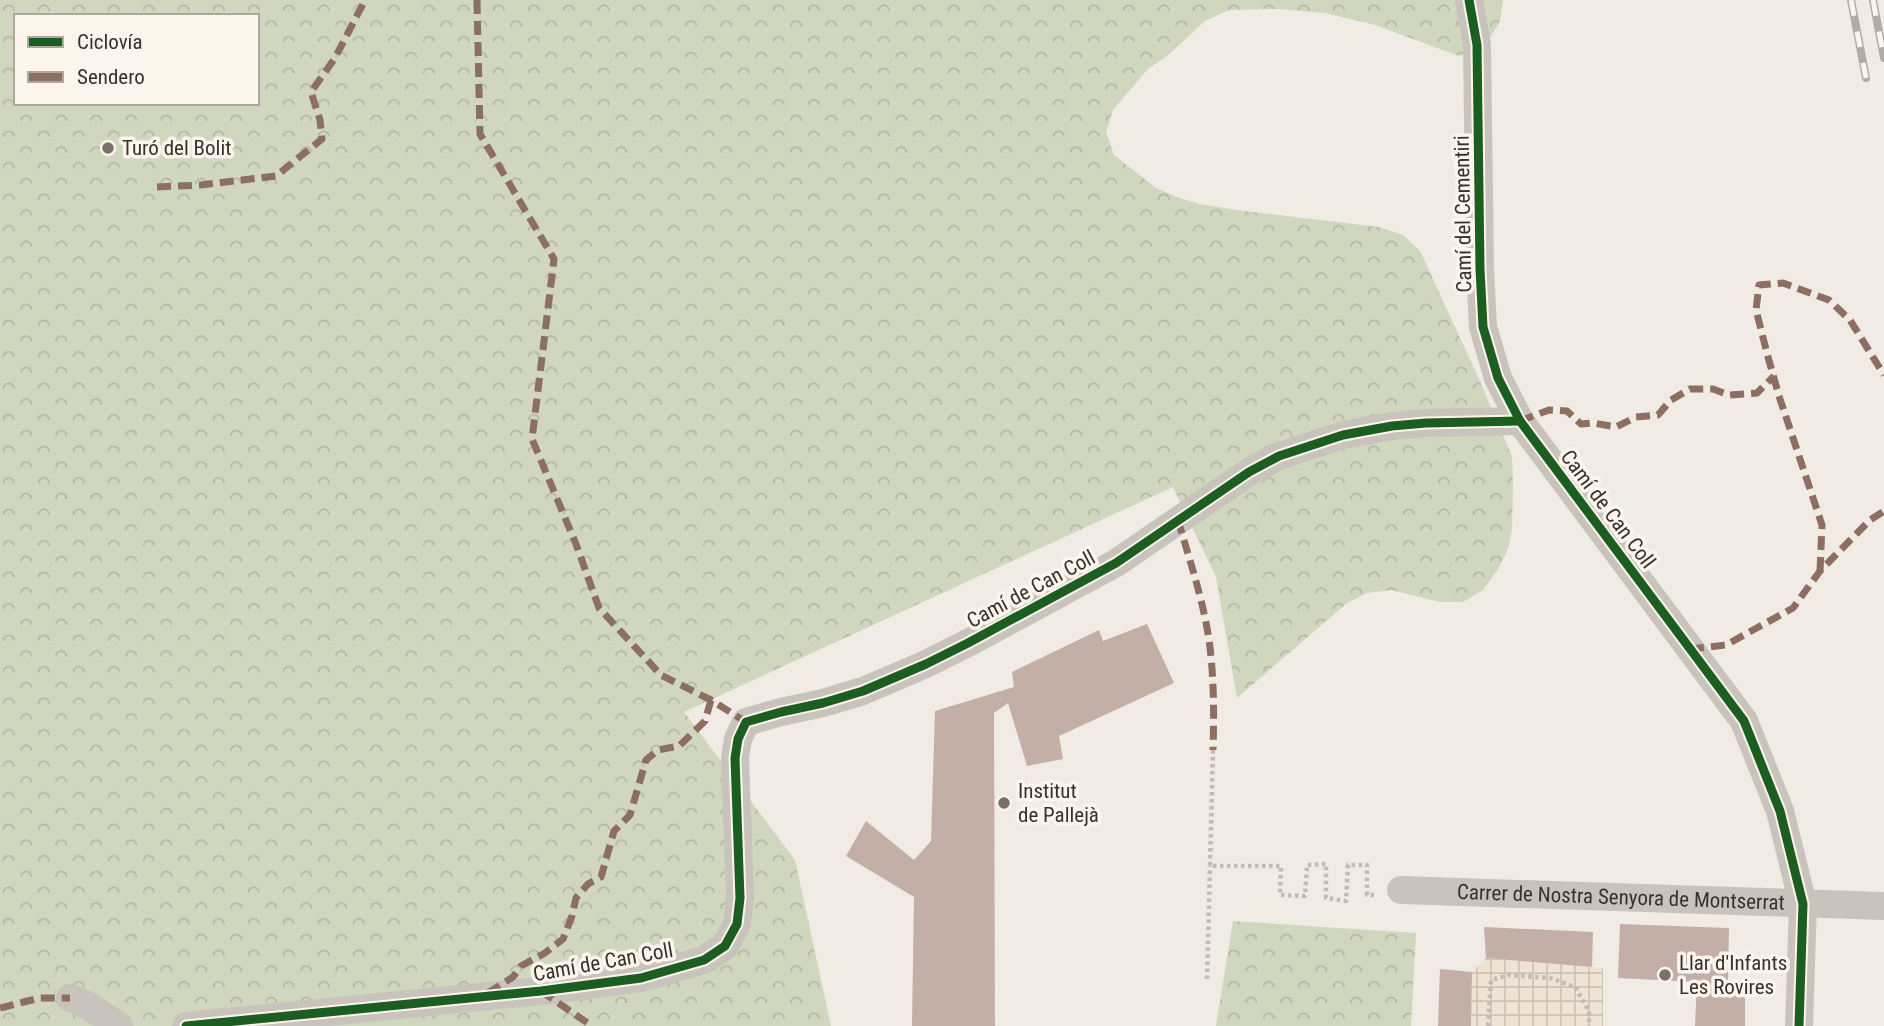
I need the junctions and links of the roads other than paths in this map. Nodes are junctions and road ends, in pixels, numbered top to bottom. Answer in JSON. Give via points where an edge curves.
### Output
{"nodes":[{"id":1,"x":1469,"y":0,"type":"edge"},
{"id":2,"x":1520,"y":421,"type":"junction"},
{"id":3,"x":1401,"y":890,"type":"road end"},
{"id":4,"x":1803,"y":904,"type":"junction"},
{"id":5,"x":1884,"y":906,"type":"edge"},
{"id":6,"x":70,"y":998,"type":"dead end"},
{"id":7,"x":119,"y":1026,"type":"edge"},
{"id":8,"x":186,"y":1026,"type":"edge"},
{"id":9,"x":1799,"y":1026,"type":"edge"}],
"edges":[{"from":1,"to":2,"type":"street","name":"Camí del Cementiri","via":[[1477,45],[1483,327],[1498,378]]},
{"from":2,"to":4,"type":"street","name":"Camí de Can Coll","via":[[1744,721],[1780,811]]},
{"from":2,"to":8,"type":"street","name":"Camí de Can Coll","via":[[1392,426],[1343,435],[1279,456],[1116,563],[926,664],[823,704],[746,722],[735,758],[737,924],[725,946],[704,960],[641,978],[541,991]]},
{"from":3,"to":4,"type":"street","name":"Carrer de Nostra Senyora de Montserrat"},
{"from":4,"to":5,"type":"street","name":"Carrer de Nostra Senyora de Montserrat"},
{"from":4,"to":9,"type":"street","name":"Camí de Can Coll"},
{"from":6,"to":7,"type":"street"}]}
